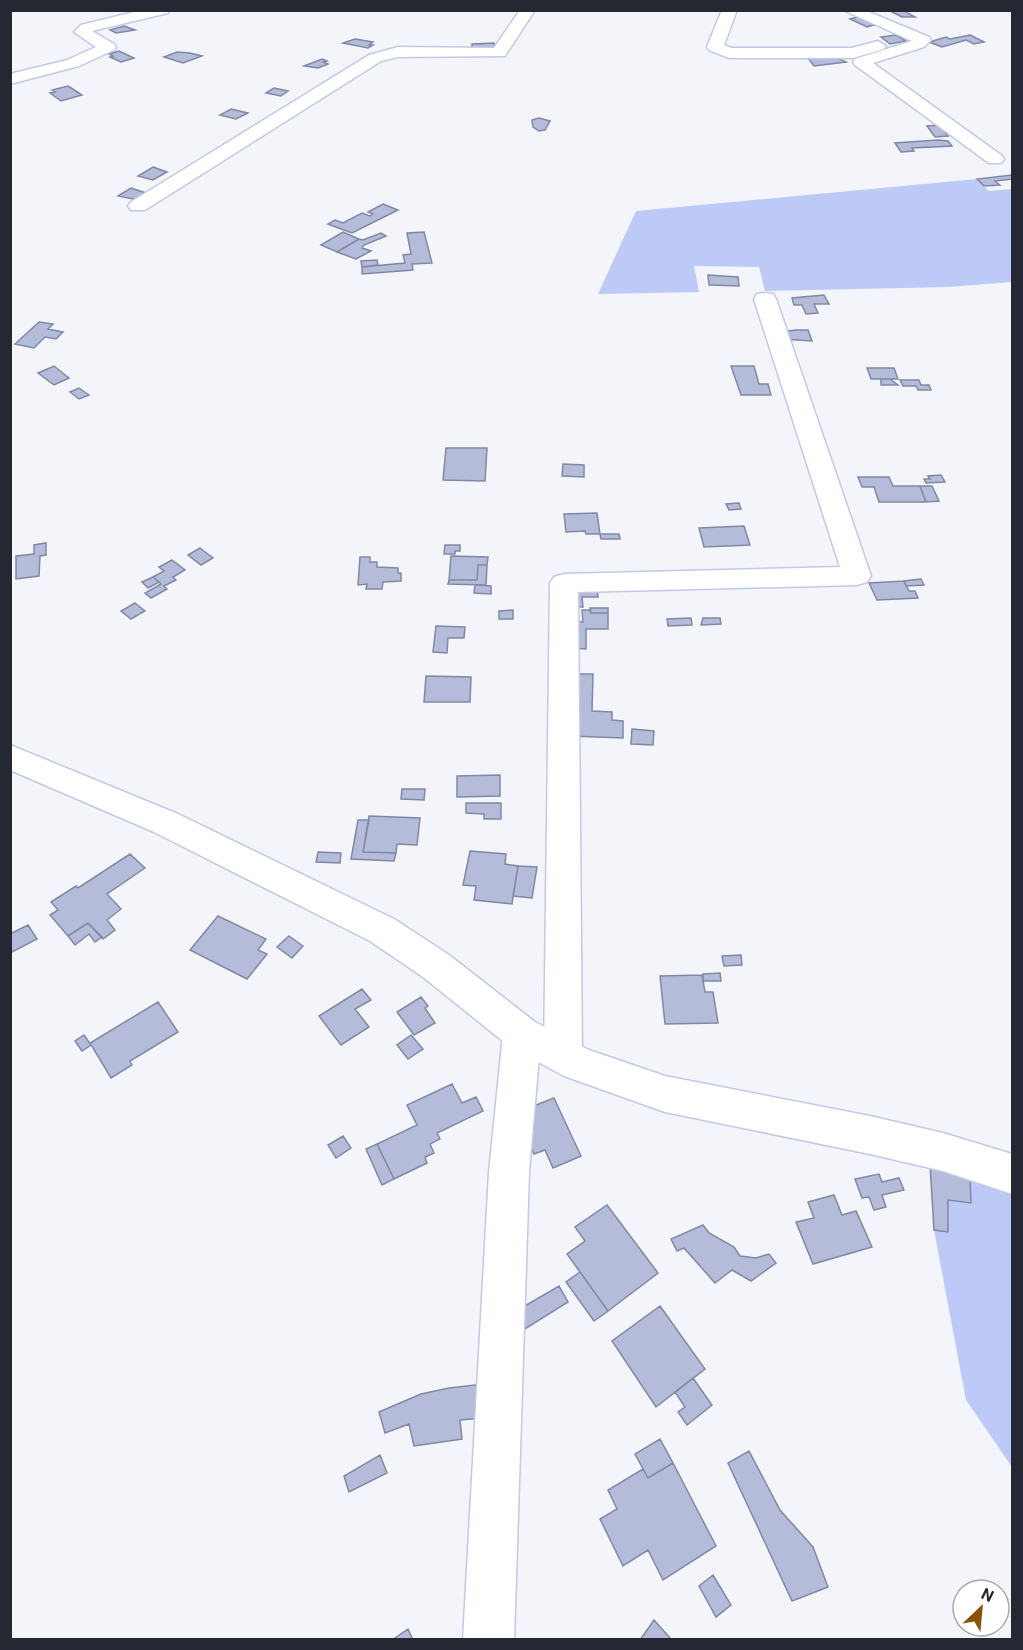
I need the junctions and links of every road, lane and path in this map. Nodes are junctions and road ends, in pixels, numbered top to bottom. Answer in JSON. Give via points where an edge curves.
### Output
{"nodes":[{"id":1,"x":163,"y":10,"type":"edge"},
{"id":2,"x":528,"y":10,"type":"edge"},
{"id":3,"x":730,"y":10,"type":"edge"},
{"id":4,"x":850,"y":10,"type":"edge"},
{"id":5,"x":878,"y":46,"type":"dead end"},
{"id":6,"x":10,"y":79,"type":"edge"},
{"id":7,"x":995,"y":159,"type":"dead end"},
{"id":8,"x":138,"y":206,"type":"dead end"},
{"id":9,"x":765,"y":299,"type":"dead end"},
{"id":10,"x":10,"y":757,"type":"edge"},
{"id":11,"x":522,"y":1034,"type":"junction"},
{"id":12,"x":563,"y":1056,"type":"junction"},
{"id":13,"x":1012,"y":1174,"type":"edge"},
{"id":14,"x":488,"y":1640,"type":"edge"}],
"edges":[{"from":1,"to":6,"type":"street","via":[[86,28],[82,32],[108,47],[73,63]]},
{"from":2,"to":8,"type":"street","via":[[499,53],[398,52],[375,58]]},
{"from":3,"to":5,"type":"street","via":[[715,47],[729,53],[853,53]]},
{"from":4,"to":7,"type":"street","via":[[923,40],[861,62]]},
{"from":9,"to":12,"type":"street","via":[[857,576],[564,583]]},
{"from":10,"to":11,"type":"street","via":[[166,823],[382,930],[436,966]]},
{"from":11,"to":12,"type":"street"},
{"from":11,"to":14,"type":"street","via":[[509,1172]]},
{"from":12,"to":13,"type":"street","via":[[665,1094],[870,1135]]}]}
